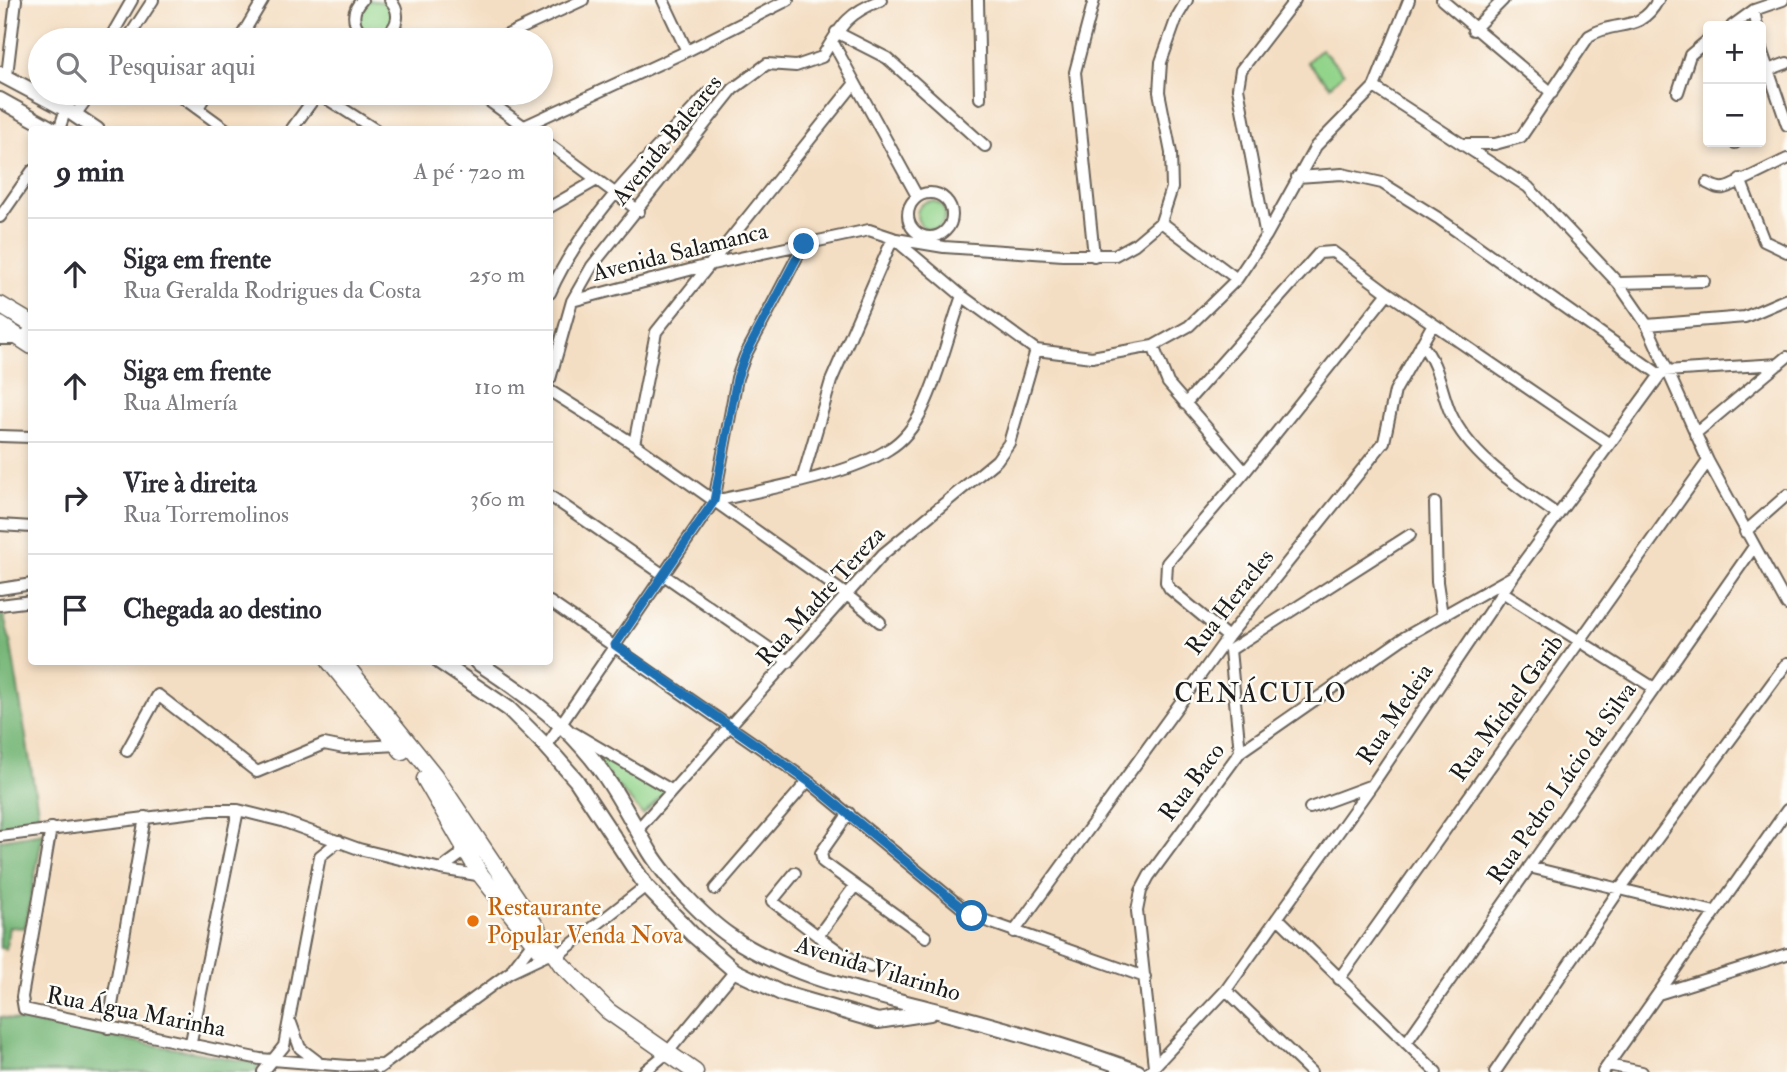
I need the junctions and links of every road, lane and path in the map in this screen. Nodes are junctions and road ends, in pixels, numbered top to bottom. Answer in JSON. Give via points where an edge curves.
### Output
{"nodes":[{"id":1,"x":16,"y":0,"type":"edge"},
{"id":2,"x":153,"y":0,"type":"edge"},
{"id":3,"x":263,"y":0,"type":"edge"},
{"id":4,"x":362,"y":0,"type":"edge"},
{"id":5,"x":390,"y":0,"type":"edge"},
{"id":6,"x":583,"y":0,"type":"edge"},
{"id":7,"x":663,"y":0,"type":"edge"},
{"id":8,"x":757,"y":0,"type":"edge"},
{"id":9,"x":788,"y":0,"type":"edge"},
{"id":10,"x":881,"y":0,"type":"edge"},
{"id":11,"x":978,"y":0,"type":"edge"},
{"id":12,"x":1094,"y":0,"type":"edge"},
{"id":13,"x":1188,"y":0,"type":"edge"},
{"id":14,"x":1295,"y":0,"type":"edge"},
{"id":15,"x":1409,"y":0,"type":"edge"},
{"id":16,"x":1441,"y":0,"type":"edge"},
{"id":17,"x":1503,"y":0,"type":"edge"},
{"id":18,"x":1658,"y":0,"type":"edge"},
{"id":19,"x":1783,"y":0,"type":"edge"},
{"id":20,"x":129,"y":1,"type":"edge"},
{"id":21,"x":1754,"y":10,"type":"junction"},
{"id":22,"x":763,"y":12,"type":"junction"},
{"id":23,"x":1739,"y":21,"type":"edge"},
{"id":24,"x":1755,"y":21,"type":"edge"},
{"id":25,"x":115,"y":28,"type":"edge"},
{"id":26,"x":135,"y":28,"type":"edge"},
{"id":27,"x":246,"y":28,"type":"edge"},
{"id":28,"x":357,"y":28,"type":"edge"},
{"id":29,"x":394,"y":28,"type":"edge"},
{"id":30,"x":522,"y":28,"type":"edge"},
{"id":31,"x":1473,"y":30,"type":"junction"},
{"id":32,"x":834,"y":37,"type":"junction"},
{"id":33,"x":1703,"y":44,"type":"edge"},
{"id":34,"x":687,"y":51,"type":"junction"},
{"id":35,"x":1787,"y":63,"type":"edge"},
{"id":36,"x":1766,"y":64,"type":"edge"},
{"id":37,"x":1768,"y":70,"type":"junction"},
{"id":38,"x":3,"y":74,"type":"edge"},
{"id":39,"x":855,"y":83,"type":"junction"},
{"id":40,"x":1374,"y":87,"type":"junction"},
{"id":41,"x":28,"y":88,"type":"edge"},
{"id":42,"x":709,"y":92,"type":"dead end"},
{"id":43,"x":1678,"y":92,"type":"dead end"},
{"id":44,"x":1552,"y":93,"type":"junction"},
{"id":45,"x":980,"y":98,"type":"dead end"},
{"id":46,"x":0,"y":100,"type":"edge"},
{"id":47,"x":58,"y":105,"type":"edge"},
{"id":48,"x":71,"y":105,"type":"edge"},
{"id":49,"x":78,"y":105,"type":"edge"},
{"id":50,"x":195,"y":105,"type":"edge"},
{"id":51,"x":309,"y":105,"type":"edge"},
{"id":52,"x":337,"y":105,"type":"edge"},
{"id":53,"x":493,"y":105,"type":"edge"},
{"id":54,"x":198,"y":107,"type":"joint"},
{"id":55,"x":71,"y":112,"type":"junction"},
{"id":56,"x":1787,"y":125,"type":"edge"},
{"id":57,"x":49,"y":126,"type":"edge"},
{"id":58,"x":60,"y":126,"type":"edge"},
{"id":59,"x":91,"y":126,"type":"edge"},
{"id":60,"x":222,"y":126,"type":"edge"},
{"id":61,"x":294,"y":126,"type":"edge"},
{"id":62,"x":370,"y":126,"type":"edge"},
{"id":63,"x":519,"y":126,"type":"edge"},
{"id":64,"x":526,"y":126,"type":"edge"},
{"id":65,"x":1463,"y":144,"type":"junction"},
{"id":66,"x":985,"y":146,"type":"dead end"},
{"id":67,"x":553,"y":147,"type":"edge"},
{"id":68,"x":1787,"y":159,"type":"edge"},
{"id":69,"x":28,"y":177,"type":"edge"},
{"id":70,"x":1297,"y":177,"type":"junction"},
{"id":71,"x":1740,"y":179,"type":"junction"},
{"id":72,"x":597,"y":180,"type":"junction"},
{"id":73,"x":1707,"y":183,"type":"dead end"},
{"id":74,"x":618,"y":192,"type":"junction"},
{"id":75,"x":918,"y":196,"type":"junction"},
{"id":76,"x":553,"y":205,"type":"edge"},
{"id":77,"x":639,"y":211,"type":"junction"},
{"id":78,"x":0,"y":216,"type":"edge"},
{"id":79,"x":1161,"y":222,"type":"junction"},
{"id":80,"x":912,"y":228,"type":"junction"},
{"id":81,"x":938,"y":236,"type":"junction"},
{"id":82,"x":1266,"y":236,"type":"junction"},
{"id":83,"x":893,"y":238,"type":"junction"},
{"id":84,"x":804,"y":244,"type":"junction"},
{"id":85,"x":944,"y":247,"type":"junction"},
{"id":86,"x":1787,"y":252,"type":"edge"},
{"id":87,"x":1094,"y":256,"type":"junction"},
{"id":88,"x":712,"y":264,"type":"junction"},
{"id":89,"x":1237,"y":279,"type":"junction"},
{"id":90,"x":1704,"y":281,"type":"dead end"},
{"id":91,"x":1618,"y":283,"type":"junction"},
{"id":92,"x":553,"y":286,"type":"edge"},
{"id":93,"x":1388,"y":293,"type":"junction"},
{"id":94,"x":961,"y":296,"type":"junction"},
{"id":95,"x":1787,"y":299,"type":"edge"},
{"id":96,"x":572,"y":301,"type":"junction"},
{"id":97,"x":0,"y":305,"type":"edge"},
{"id":98,"x":1433,"y":324,"type":"junction"},
{"id":99,"x":0,"y":325,"type":"edge"},
{"id":100,"x":1647,"y":325,"type":"junction"},
{"id":101,"x":28,"y":333,"type":"edge"},
{"id":102,"x":28,"y":334,"type":"edge"},
{"id":103,"x":28,"y":334,"type":"edge"},
{"id":104,"x":0,"y":339,"type":"edge"},
{"id":105,"x":1420,"y":344,"type":"junction"},
{"id":106,"x":1153,"y":346,"type":"junction"},
{"id":107,"x":1036,"y":350,"type":"junction"},
{"id":108,"x":1783,"y":360,"type":"edge"},
{"id":109,"x":553,"y":368,"type":"edge"},
{"id":110,"x":1663,"y":373,"type":"junction"},
{"id":111,"x":553,"y":393,"type":"edge"},
{"id":112,"x":1185,"y":404,"type":"junction"},
{"id":113,"x":1695,"y":434,"type":"junction"},
{"id":114,"x":0,"y":436,"type":"edge"},
{"id":115,"x":28,"y":437,"type":"edge"},
{"id":116,"x":1608,"y":443,"type":"junction"},
{"id":117,"x":634,"y":444,"type":"junction"},
{"id":118,"x":1708,"y":461,"type":"junction"},
{"id":119,"x":1245,"y":472,"type":"junction"},
{"id":120,"x":802,"y":480,"type":"junction"},
{"id":121,"x":1787,"y":495,"type":"edge"},
{"id":122,"x":553,"y":498,"type":"edge"},
{"id":123,"x":714,"y":501,"type":"junction"},
{"id":124,"x":1436,"y":503,"type":"dead end"},
{"id":125,"x":1558,"y":515,"type":"junction"},
{"id":126,"x":0,"y":525,"type":"edge"},
{"id":127,"x":28,"y":527,"type":"edge"},
{"id":128,"x":1745,"y":532,"type":"junction"},
{"id":129,"x":1410,"y":535,"type":"dead end"},
{"id":130,"x":1753,"y":548,"type":"junction"},
{"id":131,"x":662,"y":573,"type":"junction"},
{"id":132,"x":1514,"y":575,"type":"junction"},
{"id":133,"x":28,"y":585,"type":"edge"},
{"id":134,"x":0,"y":589,"type":"edge"},
{"id":135,"x":1504,"y":593,"type":"junction"},
{"id":136,"x":847,"y":595,"type":"junction"},
{"id":137,"x":28,"y":602,"type":"edge"},
{"id":138,"x":553,"y":604,"type":"edge"},
{"id":139,"x":0,"y":605,"type":"edge"},
{"id":140,"x":1787,"y":605,"type":"edge"},
{"id":141,"x":1441,"y":615,"type":"junction"},
{"id":142,"x":880,"y":622,"type":"dead end"},
{"id":143,"x":1228,"y":637,"type":"junction"},
{"id":144,"x":1580,"y":642,"type":"junction"},
{"id":145,"x":615,"y":645,"type":"junction"},
{"id":146,"x":1226,"y":648,"type":"junction"},
{"id":147,"x":789,"y":662,"type":"junction"},
{"id":148,"x":1787,"y":663,"type":"edge"},
{"id":149,"x":332,"y":665,"type":"edge"},
{"id":150,"x":345,"y":665,"type":"edge"},
{"id":151,"x":444,"y":665,"type":"edge"},
{"id":152,"x":482,"y":665,"type":"edge"},
{"id":153,"x":1654,"y":688,"type":"junction"},
{"id":154,"x":560,"y":724,"type":"junction"},
{"id":155,"x":729,"y":727,"type":"junction"},
{"id":156,"x":397,"y":745,"type":"junction"},
{"id":157,"x":546,"y":746,"type":"junction"},
{"id":158,"x":127,"y":751,"type":"dead end"},
{"id":159,"x":1240,"y":752,"type":"junction"},
{"id":160,"x":808,"y":781,"type":"junction"},
{"id":161,"x":1372,"y":785,"type":"junction"},
{"id":162,"x":671,"y":790,"type":"junction"},
{"id":163,"x":1310,"y":808,"type":"dead end"},
{"id":164,"x":238,"y":810,"type":"junction"},
{"id":165,"x":1787,"y":810,"type":"edge"},
{"id":166,"x":594,"y":811,"type":"junction"},
{"id":167,"x":849,"y":813,"type":"junction"},
{"id":168,"x":145,"y":817,"type":"junction"},
{"id":169,"x":51,"y":828,"type":"junction"},
{"id":170,"x":638,"y":828,"type":"junction"},
{"id":171,"x":0,"y":836,"type":"edge"},
{"id":172,"x":339,"y":841,"type":"junction"},
{"id":173,"x":463,"y":845,"type":"junction"},
{"id":174,"x":652,"y":854,"type":"junction"},
{"id":175,"x":1529,"y":867,"type":"junction"},
{"id":176,"x":441,"y":869,"type":"junction"},
{"id":177,"x":795,"y":873,"type":"dead end"},
{"id":178,"x":480,"y":874,"type":"junction"},
{"id":179,"x":646,"y":886,"type":"junction"},
{"id":180,"x":854,"y":887,"type":"junction"},
{"id":181,"x":715,"y":888,"type":"dead end"},
{"id":182,"x":1620,"y":889,"type":"junction"},
{"id":183,"x":519,"y":899,"type":"junction"},
{"id":184,"x":1715,"y":912,"type":"junction"},
{"id":185,"x":1278,"y":918,"type":"junction"},
{"id":186,"x":1014,"y":932,"type":"junction"},
{"id":187,"x":818,"y":936,"type":"junction"},
{"id":188,"x":926,"y":937,"type":"dead end"},
{"id":189,"x":537,"y":938,"type":"junction"},
{"id":190,"x":1787,"y":954,"type":"edge"},
{"id":191,"x":554,"y":958,"type":"junction"},
{"id":192,"x":870,"y":967,"type":"dead end"},
{"id":193,"x":735,"y":971,"type":"junction"},
{"id":194,"x":509,"y":973,"type":"junction"},
{"id":195,"x":1145,"y":977,"type":"junction"},
{"id":196,"x":1339,"y":979,"type":"junction"},
{"id":197,"x":1226,"y":990,"type":"junction"},
{"id":198,"x":1658,"y":994,"type":"junction"},
{"id":199,"x":942,"y":1012,"type":"junction"},
{"id":200,"x":290,"y":1020,"type":"junction"},
{"id":201,"x":108,"y":1028,"type":"junction"},
{"id":202,"x":191,"y":1042,"type":"junction"},
{"id":203,"x":1405,"y":1043,"type":"junction"},
{"id":204,"x":667,"y":1052,"type":"junction"},
{"id":205,"x":1100,"y":1058,"type":"junction"},
{"id":206,"x":271,"y":1059,"type":"junction"},
{"id":207,"x":317,"y":1061,"type":"junction"},
{"id":208,"x":378,"y":1069,"type":"edge"},
{"id":209,"x":1151,"y":1069,"type":"edge"},
{"id":210,"x":1605,"y":1069,"type":"edge"},
{"id":211,"x":262,"y":1072,"type":"edge"},
{"id":212,"x":643,"y":1072,"type":"edge"},
{"id":213,"x":695,"y":1072,"type":"edge"},
{"id":214,"x":1112,"y":1072,"type":"edge"},
{"id":215,"x":1138,"y":1072,"type":"edge"},
{"id":216,"x":1311,"y":1072,"type":"edge"},
{"id":217,"x":1436,"y":1072,"type":"edge"},
{"id":218,"x":1495,"y":1072,"type":"edge"},
{"id":219,"x":1642,"y":1072,"type":"edge"}],
"edges":[{"from":1,"to":38,"type":"street"},
{"from":2,"to":26,"type":"street"},
{"from":3,"to":27,"type":"street"},
{"from":4,"to":28,"type":"street","via":[[354,14]]},
{"from":5,"to":29,"type":"street","via":[[397,16]]},
{"from":6,"to":30,"type":"street"},
{"from":7,"to":34,"type":"street"},
{"from":8,"to":22,"type":"street"},
{"from":9,"to":22,"type":"street"},
{"from":10,"to":32,"type":"street","name":"Avenida Baleares","via":[[860,8]]},
{"from":11,"to":45,"type":"street"},
{"from":12,"to":87,"type":"street","via":[[1075,72]]},
{"from":13,"to":79,"type":"street","via":[[1161,62],[1159,92],[1171,153],[1172,188]]},
{"from":14,"to":82,"type":"street","via":[[1251,54],[1241,70],[1238,88]]},
{"from":15,"to":40,"type":"street"},
{"from":16,"to":31,"type":"street"},
{"from":17,"to":31,"type":"street"},
{"from":18,"to":44,"type":"street","via":[[1641,21],[1602,28],[1590,36]]},
{"from":19,"to":21,"type":"street"},
{"from":20,"to":25,"type":"street"},
{"from":21,"to":23,"type":"street"},
{"from":21,"to":24,"type":"street"},
{"from":22,"to":34,"type":"street"},
{"from":31,"to":44,"type":"street"},
{"from":32,"to":39,"type":"street"},
{"from":32,"to":66,"type":"street","via":[[887,58]]},
{"from":32,"to":77,"type":"street","name":"Avenida Baleares","via":[[813,63],[767,64],[733,89]]},
{"from":33,"to":43,"type":"street","via":[[1690,55]]},
{"from":34,"to":64,"type":"street"},
{"from":35,"to":37,"type":"street"},
{"from":36,"to":37,"type":"street"},
{"from":37,"to":56,"type":"street"},
{"from":38,"to":41,"type":"main road"},
{"from":39,"to":75,"type":"street"},
{"from":39,"to":88,"type":"street"},
{"from":40,"to":65,"type":"street"},
{"from":40,"to":70,"type":"street","via":[[1316,146]]},
{"from":42,"to":74,"type":"street","name":"Avenida Baleares"},
{"from":44,"to":65,"type":"street","via":[[1521,136],[1494,145]]},
{"from":46,"to":57,"type":"main road"},
{"from":47,"to":55,"type":"main road"},
{"from":48,"to":55,"type":"street"},
{"from":49,"to":55,"type":"street"},
{"from":50,"to":54,"type":"street"},
{"from":51,"to":61,"type":"street"},
{"from":52,"to":62,"type":"street"},
{"from":53,"to":63,"type":"street"},
{"from":54,"to":60,"type":"street"},
{"from":55,"to":58,"type":"street"},
{"from":55,"to":59,"type":"main road"},
{"from":65,"to":91,"type":"street","via":[[1528,187]]},
{"from":67,"to":72,"type":"street"},
{"from":68,"to":71,"type":"street"},
{"from":69,"to":78,"type":"street"},
{"from":70,"to":82,"type":"street"},
{"from":70,"to":110,"type":"street","via":[[1342,174],[1382,183]]},
{"from":71,"to":73,"type":"street","via":[[1727,188]]},
{"from":71,"to":86,"type":"street","via":[[1764,241]]},
{"from":72,"to":74,"type":"street"},
{"from":72,"to":76,"type":"street"},
{"from":74,"to":77,"type":"street"},
{"from":74,"to":92,"type":"street","name":"Avenida Baleares","via":[[565,260]]},
{"from":75,"to":80,"type":"street","via":[[908,215]]},
{"from":75,"to":81,"type":"street","via":[[939,194],[950,204],[950,226]]},
{"from":77,"to":96,"type":"street","name":"Avenida Baleares","via":[[592,266]]},
{"from":79,"to":87,"type":"street","name":"Avenida Salamanca","via":[[1135,244],[1115,254]]},
{"from":79,"to":89,"type":"street"},
{"from":80,"to":81,"type":"street","via":[[924,236]]},
{"from":80,"to":83,"type":"street"},
{"from":81,"to":85,"type":"street"},
{"from":82,"to":89,"type":"street"},
{"from":83,"to":84,"type":"street","name":"Avenida Salamanca","via":[[869,230]]},
{"from":83,"to":85,"type":"street","name":"Avenida Salamanca"},
{"from":83,"to":94,"type":"street"},
{"from":83,"to":120,"type":"street","via":[[831,381]]},
{"from":84,"to":88,"type":"street","name":"Avenida Salamanca"},
{"from":84,"to":123,"type":"street","via":[[737,378]]},
{"from":85,"to":87,"type":"street","name":"Avenida Salamanca"},
{"from":88,"to":96,"type":"street","name":"Avenida Salamanca"},
{"from":88,"to":117,"type":"street","via":[[656,332]]},
{"from":89,"to":106,"type":"street","via":[[1189,326]]},
{"from":90,"to":91,"type":"street"},
{"from":91,"to":100,"type":"street"},
{"from":93,"to":98,"type":"street"},
{"from":93,"to":112,"type":"street","via":[[1333,252],[1319,253]]},
{"from":93,"to":119,"type":"street"},
{"from":94,"to":107,"type":"street"},
{"from":94,"to":120,"type":"street","via":[[923,407],[908,432],[890,449],[868,459]]},
{"from":95,"to":100,"type":"street","via":[[1745,317]]},
{"from":96,"to":109,"type":"street","name":"Avenida Baleares"},
{"from":97,"to":101,"type":"highway"},
{"from":98,"to":105,"type":"street","name":"Rua Heracles"},
{"from":98,"to":116,"type":"street"},
{"from":99,"to":102,"type":"highway"},
{"from":100,"to":110,"type":"street"},
{"from":103,"to":104,"type":"street"},
{"from":105,"to":125,"type":"street","via":[[1432,357],[1451,414],[1473,446],[1511,482]]},
{"from":105,"to":143,"type":"street","name":"Rua Heracles","via":[[1395,391],[1384,442]]},
{"from":106,"to":107,"type":"street","via":[[1092,357]]},
{"from":106,"to":112,"type":"street","via":[[1168,383]]},
{"from":107,"to":136,"type":"street","name":"Rua Madre Tereza","via":[[1009,443],[997,460],[883,554]]},
{"from":108,"to":110,"type":"street"},
{"from":108,"to":113,"type":"street"},
{"from":110,"to":113,"type":"street"},
{"from":110,"to":116,"type":"street","name":"Rua Medeia"},
{"from":111,"to":117,"type":"street"},
{"from":112,"to":119,"type":"street"},
{"from":113,"to":118,"type":"street"},
{"from":114,"to":115,"type":"street"},
{"from":116,"to":125,"type":"street","name":"Rua Medeia"},
{"from":117,"to":123,"type":"street"},
{"from":118,"to":128,"type":"street"},
{"from":118,"to":144,"type":"street","name":"Rua Michel Garib"},
{"from":119,"to":143,"type":"street","via":[[1167,563],[1165,573],[1170,589]]},
{"from":120,"to":123,"type":"street"},
{"from":121,"to":128,"type":"street"},
{"from":122,"to":131,"type":"street"},
{"from":123,"to":131,"type":"street"},
{"from":123,"to":136,"type":"street"},
{"from":124,"to":141,"type":"street"},
{"from":125,"to":132,"type":"street","name":"Rua Medeia"},
{"from":126,"to":127,"type":"street"},
{"from":128,"to":130,"type":"street"},
{"from":129,"to":146,"type":"street"},
{"from":130,"to":140,"type":"street"},
{"from":130,"to":153,"type":"street","name":"Rua Pedro Lúcio da Silva"},
{"from":131,"to":145,"type":"street"},
{"from":131,"to":147,"type":"street"},
{"from":132,"to":135,"type":"street","name":"Rua Medeia"},
{"from":132,"to":141,"type":"street","name":"Rua Baco"},
{"from":133,"to":134,"type":"street"},
{"from":135,"to":144,"type":"street"},
{"from":135,"to":161,"type":"street","name":"Rua Medeia"},
{"from":136,"to":142,"type":"street"},
{"from":136,"to":147,"type":"street","name":"Rua Madre Tereza"},
{"from":137,"to":139,"type":"street"},
{"from":138,"to":145,"type":"street"},
{"from":141,"to":159,"type":"street","name":"Rua Baco"},
{"from":143,"to":146,"type":"street","name":"Rua Heracles"},
{"from":144,"to":153,"type":"street"},
{"from":144,"to":196,"type":"street","name":"Rua Michel Garib"},
{"from":145,"to":154,"type":"street"},
{"from":145,"to":155,"type":"street"},
{"from":146,"to":159,"type":"street"},
{"from":146,"to":186,"type":"street","name":"Rua Heracles"},
{"from":147,"to":155,"type":"street","name":"Rua Madre Tereza"},
{"from":148,"to":182,"type":"street"},
{"from":149,"to":156,"type":"highway"},
{"from":150,"to":183,"type":"highway","via":[[434,775]]},
{"from":151,"to":157,"type":"main road","name":"Avenida Vilarinho","via":[[509,709]]},
{"from":152,"to":154,"type":"main road","name":"Avenida Vilarinho"},
{"from":153,"to":175,"type":"street","name":"Rua Pedro Lúcio da Silva"},
{"from":154,"to":157,"type":"street"},
{"from":154,"to":162,"type":"street"},
{"from":154,"to":170,"type":"main road","name":"Avenida Vilarinho","via":[[585,749]]},
{"from":155,"to":160,"type":"street"},
{"from":155,"to":162,"type":"street","name":"Rua Madre Tereza"},
{"from":156,"to":158,"type":"street","via":[[344,748],[324,744],[257,772],[158,695]]},
{"from":156,"to":173,"type":"highway","via":[[428,782]]},
{"from":157,"to":166,"type":"main road","name":"Avenida Vilarinho","via":[[576,780]]},
{"from":159,"to":195,"type":"street","name":"Rua Baco","via":[[1141,891],[1138,911]]},
{"from":160,"to":167,"type":"street"},
{"from":160,"to":181,"type":"street"},
{"from":161,"to":163,"type":"street"},
{"from":161,"to":185,"type":"street","name":"Rua Medeia"},
{"from":162,"to":170,"type":"street","name":"Rua Madre Tereza"},
{"from":164,"to":168,"type":"street"},
{"from":164,"to":172,"type":"street"},
{"from":164,"to":202,"type":"street"},
{"from":165,"to":184,"type":"street"},
{"from":166,"to":170,"type":"main road","via":[[611,830]]},
{"from":166,"to":179,"type":"main road","name":"Avenida Vilarinho"},
{"from":167,"to":180,"type":"street","via":[[821,853],[823,862]]},
{"from":167,"to":186,"type":"street","via":[[972,916]]},
{"from":168,"to":169,"type":"street"},
{"from":168,"to":201,"type":"street"},
{"from":169,"to":171,"type":"street"},
{"from":169,"to":201,"type":"street","name":"Rua Água Marinha","via":[[22,1004],[33,1013]]},
{"from":170,"to":174,"type":"main road","name":"Avenida Vilarinho"},
{"from":172,"to":176,"type":"street"},
{"from":172,"to":200,"type":"street","via":[[320,856]]},
{"from":173,"to":176,"type":"street","via":[[460,855]]},
{"from":173,"to":178,"type":"highway"},
{"from":174,"to":179,"type":"main road"},
{"from":174,"to":199,"type":"main road","name":"Avenida Vilarinho","via":[[728,935],[768,959],[850,988]]},
{"from":175,"to":182,"type":"street"},
{"from":175,"to":203,"type":"street","name":"Rua Pedro Lúcio da Silva"},
{"from":176,"to":178,"type":"street"},
{"from":177,"to":187,"type":"street","via":[[772,899],[773,905]]},
{"from":178,"to":183,"type":"street"},
{"from":178,"to":189,"type":"highway"},
{"from":179,"to":191,"type":"street"},
{"from":179,"to":193,"type":"main road","name":"Avenida Vilarinho"},
{"from":180,"to":187,"type":"street"},
{"from":180,"to":188,"type":"street"},
{"from":182,"to":184,"type":"street"},
{"from":182,"to":218,"type":"street"},
{"from":183,"to":189,"type":"highway"},
{"from":184,"to":198,"type":"street"},
{"from":185,"to":196,"type":"street"},
{"from":185,"to":197,"type":"street","name":"Rua Medeia"},
{"from":186,"to":195,"type":"street"},
{"from":187,"to":192,"type":"street"},
{"from":189,"to":191,"type":"highway"},
{"from":189,"to":194,"type":"street"},
{"from":190,"to":198,"type":"street"},
{"from":191,"to":194,"type":"street"},
{"from":191,"to":204,"type":"highway","via":[[608,1011]]},
{"from":193,"to":199,"type":"main road","name":"Avenida Vilarinho","via":[[781,993],[878,1021]]},
{"from":193,"to":204,"type":"street"},
{"from":194,"to":208,"type":"street"},
{"from":195,"to":209,"type":"street","name":"Rua Baco"},
{"from":196,"to":203,"type":"street"},
{"from":197,"to":209,"type":"street","name":"Rua Medeia"},
{"from":197,"to":216,"type":"street"},
{"from":198,"to":210,"type":"street"},
{"from":199,"to":205,"type":"main road","name":"Avenida Vilarinho"},
{"from":200,"to":206,"type":"street","via":[[284,1046]]},
{"from":200,"to":207,"type":"street","via":[[300,1048]]},
{"from":201,"to":202,"type":"street","name":"Rua Água Marinha"},
{"from":202,"to":206,"type":"street","name":"Rua Água Marinha"},
{"from":203,"to":217,"type":"street"},
{"from":204,"to":212,"type":"street"},
{"from":204,"to":213,"type":"highway"},
{"from":205,"to":214,"type":"main road"},
{"from":205,"to":215,"type":"main road","name":"Avenida Vilarinho"},
{"from":206,"to":207,"type":"street","name":"Rua Água Marinha"},
{"from":206,"to":211,"type":"street"},
{"from":207,"to":208,"type":"street","name":"Rua Água Marinha"},
{"from":210,"to":219,"type":"street"}]}
